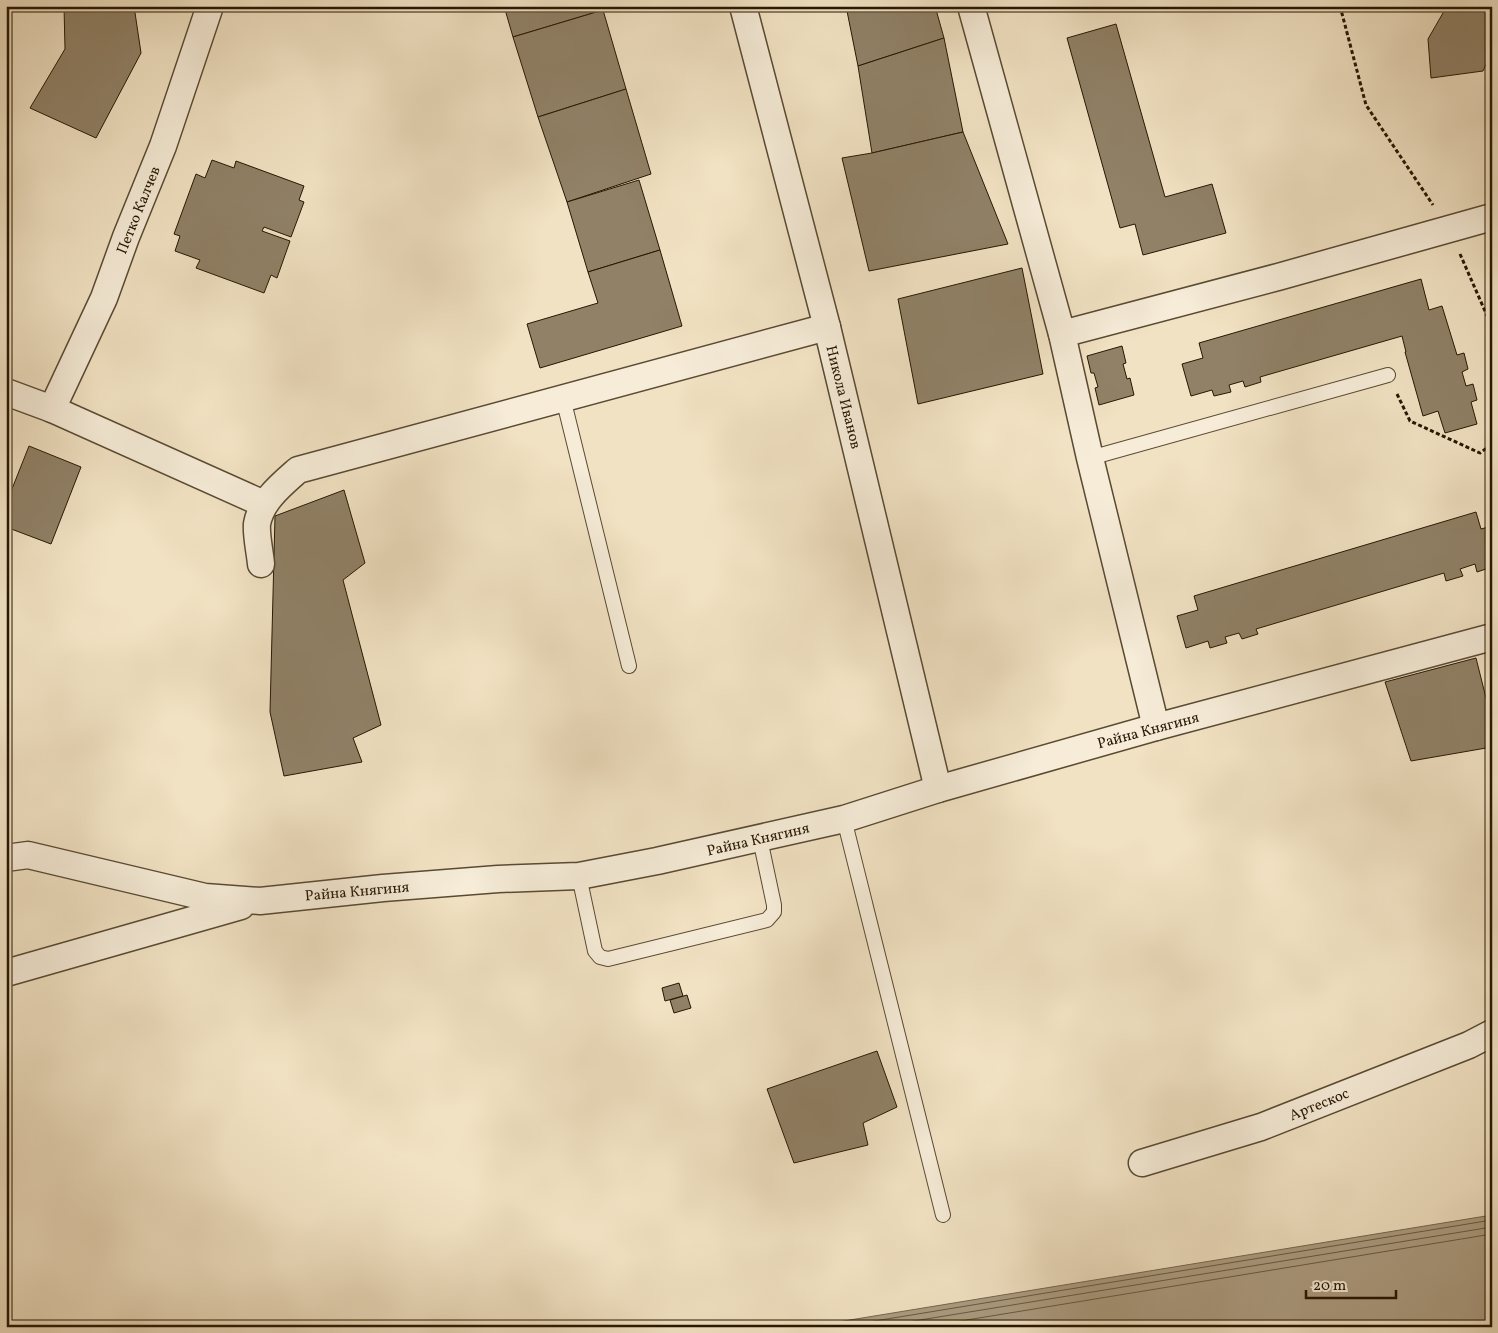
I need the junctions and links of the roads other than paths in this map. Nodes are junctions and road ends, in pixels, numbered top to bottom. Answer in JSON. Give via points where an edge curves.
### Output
{"nodes":[{"id":1,"x":210,"y":6,"type":"edge"},
{"id":2,"x":743,"y":6,"type":"edge"},
{"id":3,"x":971,"y":6,"type":"edge"},
{"id":4,"x":1492,"y":217,"type":"edge"},
{"id":5,"x":827,"y":327,"type":"junction"},
{"id":6,"x":1062,"y":334,"type":"junction"},
{"id":7,"x":1388,"y":375,"type":"road end"},
{"id":8,"x":6,"y":392,"type":"edge"},
{"id":9,"x":564,"y":398,"type":"junction"},
{"id":10,"x":52,"y":409,"type":"junction"},
{"id":11,"x":1090,"y":458,"type":"junction"},
{"id":12,"x":264,"y":504,"type":"junction"},
{"id":13,"x":261,"y":564,"type":"dead end"},
{"id":14,"x":1492,"y":637,"type":"edge"},
{"id":15,"x":629,"y":666,"type":"dead end"},
{"id":16,"x":1156,"y":728,"type":"junction"},
{"id":17,"x":938,"y":789,"type":"junction"},
{"id":18,"x":844,"y":819,"type":"junction"},
{"id":19,"x":760,"y":839,"type":"junction"},
{"id":20,"x":6,"y":858,"type":"edge"},
{"id":21,"x":579,"y":876,"type":"junction"},
{"id":22,"x":260,"y":901,"type":"junction"},
{"id":23,"x":13,"y":967,"type":"edge"},
{"id":24,"x":1492,"y":1033,"type":"edge"},
{"id":25,"x":1142,"y":1163,"type":"dead end"},
{"id":26,"x":943,"y":1215,"type":"dead end"}],
"edges":[{"from":1,"to":10,"type":"street","name":"Петко Калчев","via":[[163,146],[104,298]]},
{"from":2,"to":5,"type":"street","name":"Никола Иванов"},
{"from":3,"to":6,"type":"street"},
{"from":4,"to":6,"type":"street"},
{"from":5,"to":9,"type":"street"},
{"from":5,"to":17,"type":"street","name":"Никола Иванов"},
{"from":6,"to":11,"type":"street"},
{"from":7,"to":11,"type":"lane"},
{"from":8,"to":10,"type":"street"},
{"from":9,"to":12,"type":"street","via":[[298,470]]},
{"from":9,"to":15,"type":"lane"},
{"from":10,"to":12,"type":"street"},
{"from":11,"to":16,"type":"street"},
{"from":12,"to":13,"type":"street","via":[[257,524]]},
{"from":14,"to":16,"type":"street","name":"Райна Княгиня"},
{"from":16,"to":17,"type":"street","name":"Райна Княгиня"},
{"from":17,"to":18,"type":"street","name":"Райна Княгиня"},
{"from":18,"to":19,"type":"street","name":"Райна Княгиня"},
{"from":18,"to":26,"type":"lane"},
{"from":19,"to":21,"type":"street","name":"Райна Княгиня"},
{"from":19,"to":21,"type":"lane","via":[[774,904],[774,912],[767,920],[608,959],[595,951]]},
{"from":20,"to":22,"type":"street","name":"Райна Княгиня","via":[[28,855],[205,897]]},
{"from":21,"to":22,"type":"street","name":"Райна Княгиня","via":[[383,888]]},
{"from":22,"to":23,"type":"street"},
{"from":24,"to":25,"type":"street","name":"Артескос","via":[[1261,1127]]}]}
